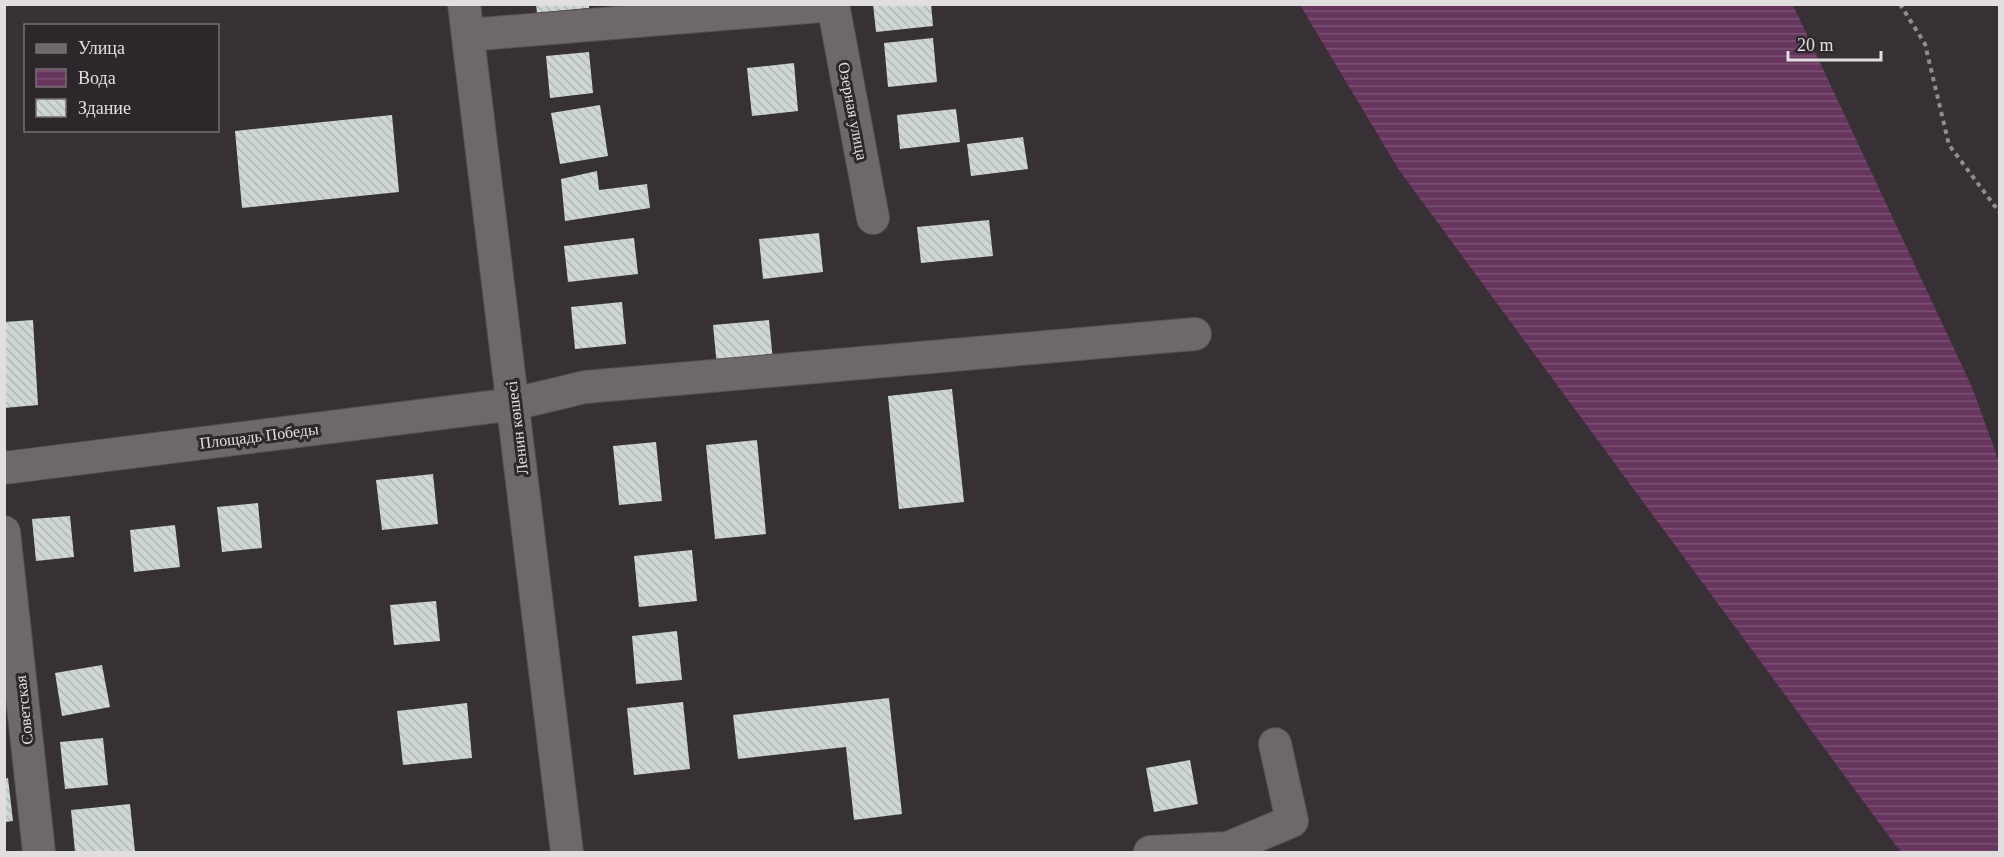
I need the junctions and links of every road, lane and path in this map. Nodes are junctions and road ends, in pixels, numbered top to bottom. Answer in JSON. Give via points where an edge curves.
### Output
{"nodes":[{"id":1,"x":464,"y":4,"type":"edge"},
{"id":2,"x":1900,"y":4,"type":"edge"},
{"id":3,"x":833,"y":5,"type":"edge"},
{"id":4,"x":468,"y":35,"type":"junction"},
{"id":5,"x":2000,"y":213,"type":"edge"},
{"id":6,"x":873,"y":218,"type":"dead end"},
{"id":7,"x":1195,"y":334,"type":"dead end"},
{"id":8,"x":514,"y":405,"type":"junction"},
{"id":9,"x":4,"y":468,"type":"edge"},
{"id":10,"x":4,"y":532,"type":"edge"},
{"id":11,"x":1275,"y":744,"type":"dead end"},
{"id":12,"x":39,"y":852,"type":"edge"},
{"id":13,"x":567,"y":852,"type":"edge"},
{"id":14,"x":1150,"y":852,"type":"edge"}],
"edges":[{"from":1,"to":4,"type":"street","name":"Ленин көшесі"},
{"from":2,"to":5,"type":"path","via":[[1925,44],[1949,145]]},
{"from":3,"to":4,"type":"street"},
{"from":3,"to":6,"type":"street","name":"Озерная улица"},
{"from":4,"to":8,"type":"street","name":"Ленин көшесі"},
{"from":7,"to":8,"type":"street","name":"Площадь Победы","via":[[585,387]]},
{"from":8,"to":9,"type":"street","name":"Площадь Победы"},
{"from":8,"to":13,"type":"street","name":"Ленин көшесі"},
{"from":10,"to":12,"type":"street","name":"Советская"},
{"from":11,"to":14,"type":"street","via":[[1292,821],[1228,848]]}]}
